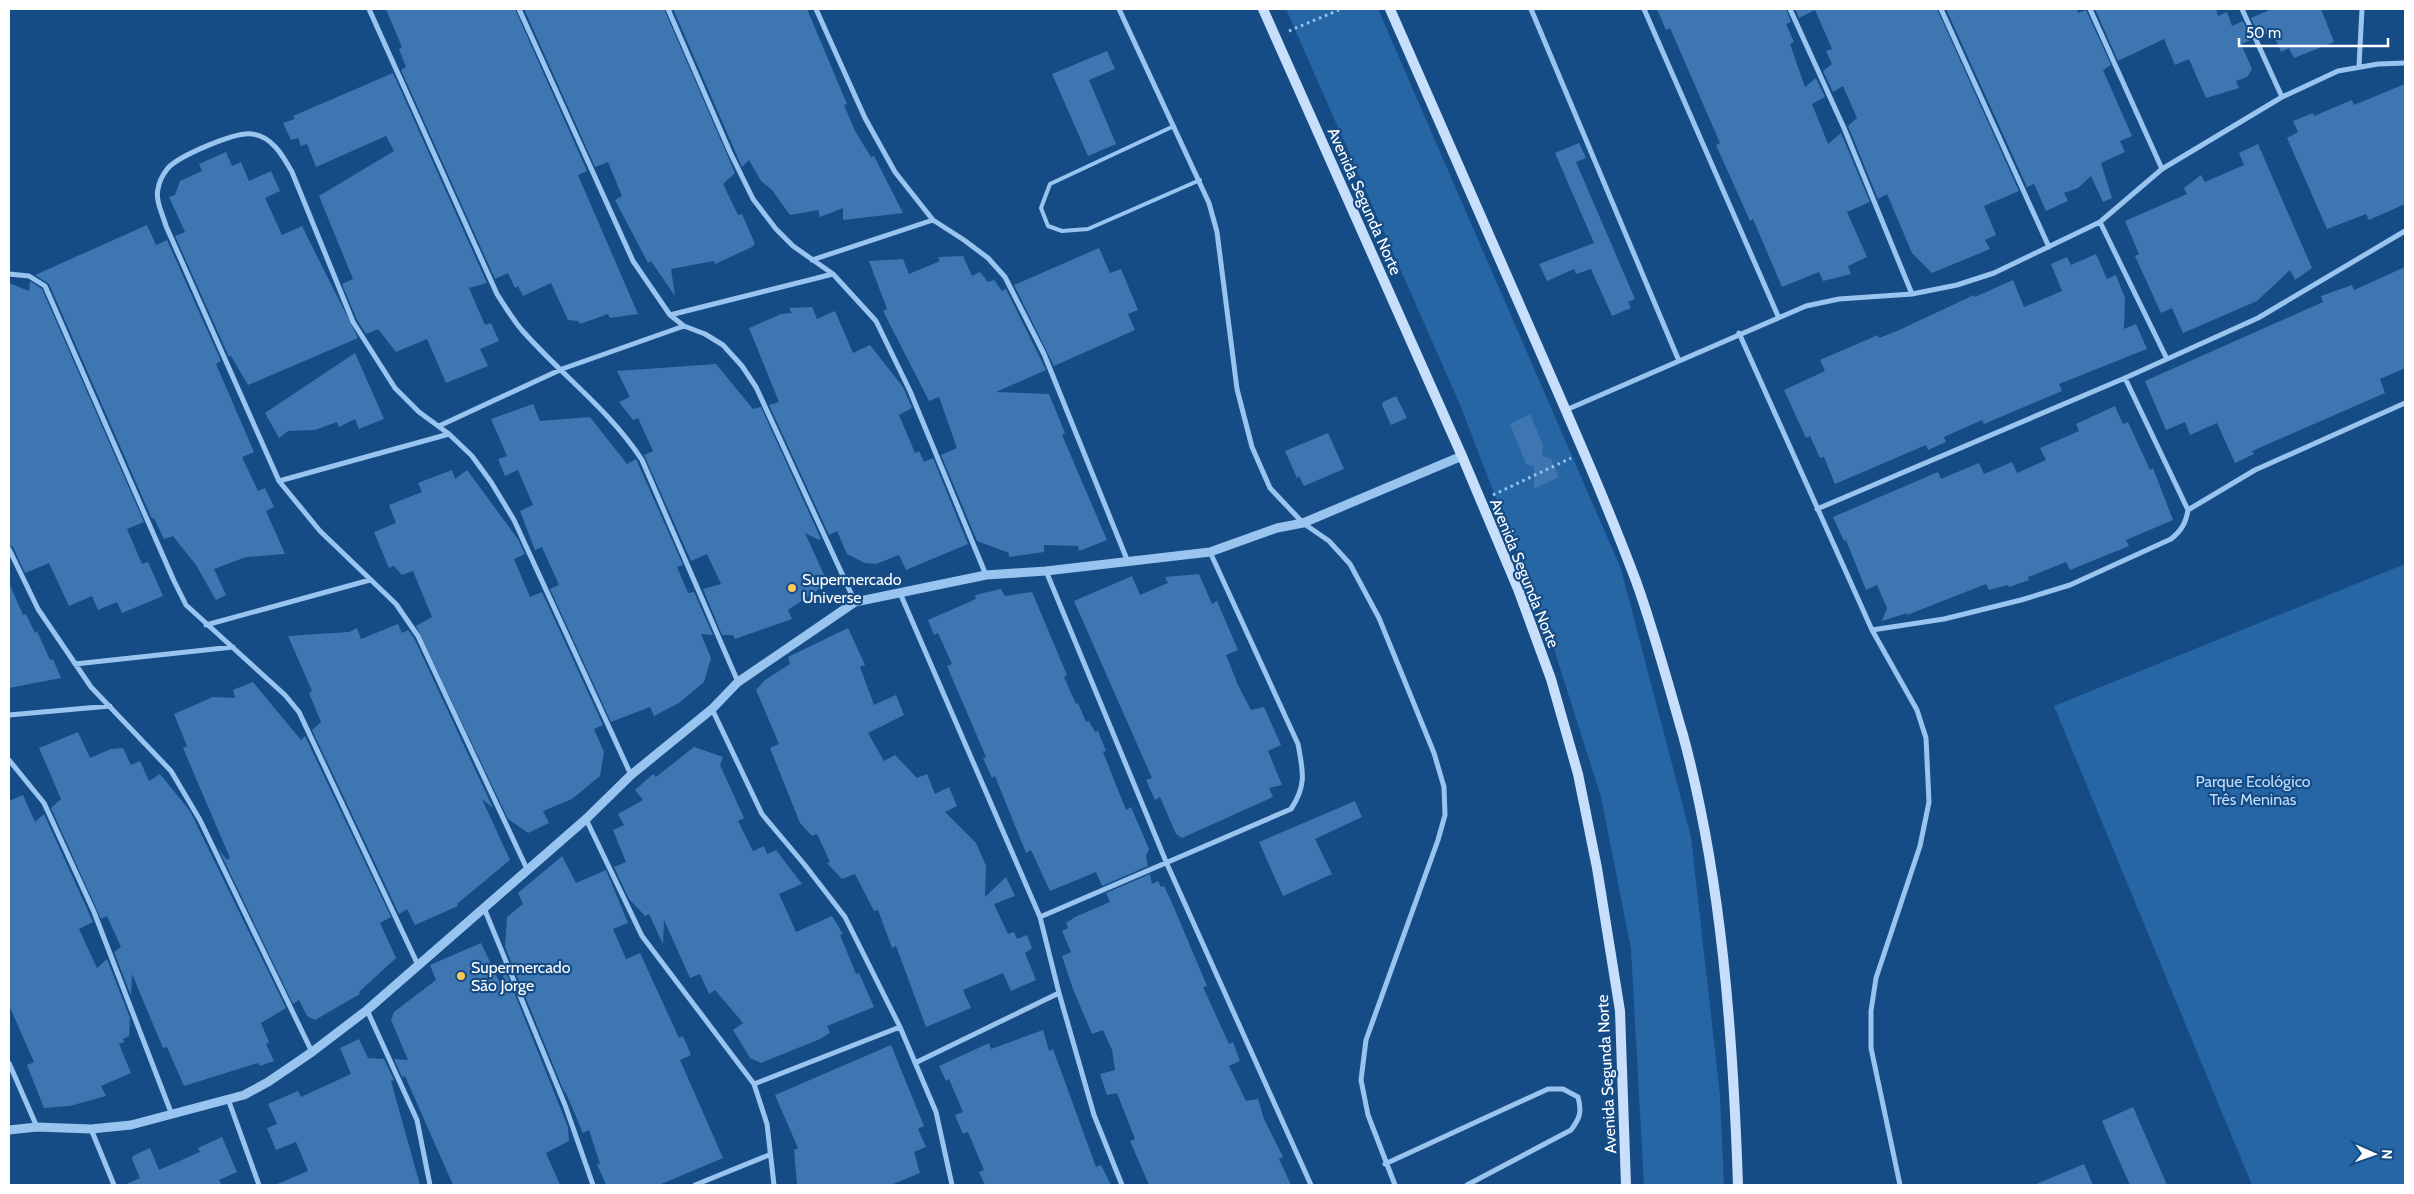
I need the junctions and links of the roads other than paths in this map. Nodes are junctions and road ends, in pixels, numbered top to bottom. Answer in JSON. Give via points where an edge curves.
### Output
{"nodes":[{"id":1,"x":369,"y":9,"type":"edge"},
{"id":2,"x":519,"y":9,"type":"edge"},
{"id":3,"x":668,"y":9,"type":"edge"},
{"id":4,"x":816,"y":9,"type":"edge"},
{"id":5,"x":1120,"y":9,"type":"edge"},
{"id":6,"x":1263,"y":9,"type":"edge"},
{"id":7,"x":1390,"y":9,"type":"edge"},
{"id":8,"x":1530,"y":9,"type":"edge"},
{"id":9,"x":1644,"y":9,"type":"edge"},
{"id":10,"x":1790,"y":9,"type":"edge"},
{"id":11,"x":1941,"y":9,"type":"edge"},
{"id":12,"x":2090,"y":9,"type":"edge"},
{"id":13,"x":2242,"y":9,"type":"edge"},
{"id":14,"x":2362,"y":9,"type":"edge"},
{"id":15,"x":2405,"y":63,"type":"edge"},
{"id":16,"x":2359,"y":66,"type":"junction"},
{"id":17,"x":2282,"y":97,"type":"junction"},
{"id":18,"x":1174,"y":126,"type":"junction"},
{"id":19,"x":2162,"y":169,"type":"junction"},
{"id":20,"x":1200,"y":180,"type":"junction"},
{"id":21,"x":933,"y":220,"type":"junction"},
{"id":22,"x":2100,"y":222,"type":"junction"},
{"id":23,"x":2405,"y":231,"type":"edge"},
{"id":24,"x":2049,"y":247,"type":"junction"},
{"id":25,"x":812,"y":260,"type":"junction"},
{"id":26,"x":9,"y":274,"type":"edge"},
{"id":27,"x":833,"y":274,"type":"junction"},
{"id":28,"x":1912,"y":294,"type":"junction"},
{"id":29,"x":670,"y":315,"type":"junction"},
{"id":30,"x":1778,"y":316,"type":"junction"},
{"id":31,"x":684,"y":326,"type":"junction"},
{"id":32,"x":1739,"y":334,"type":"junction"},
{"id":33,"x":2167,"y":359,"type":"junction"},
{"id":34,"x":1679,"y":361,"type":"junction"},
{"id":35,"x":562,"y":369,"type":"junction"},
{"id":36,"x":2125,"y":378,"type":"junction"},
{"id":37,"x":2405,"y":404,"type":"edge"},
{"id":38,"x":1566,"y":410,"type":"junction"},
{"id":39,"x":440,"y":426,"type":"junction"},
{"id":40,"x":449,"y":434,"type":"junction"},
{"id":41,"x":1462,"y":456,"type":"junction"},
{"id":42,"x":279,"y":481,"type":"junction"},
{"id":43,"x":1817,"y":509,"type":"junction"},
{"id":44,"x":2188,"y":510,"type":"junction"},
{"id":45,"x":1303,"y":523,"type":"junction"},
{"id":46,"x":9,"y":549,"type":"edge"},
{"id":47,"x":1210,"y":552,"type":"junction"},
{"id":48,"x":1128,"y":562,"type":"junction"},
{"id":49,"x":1046,"y":571,"type":"junction"},
{"id":50,"x":986,"y":574,"type":"junction"},
{"id":51,"x":370,"y":580,"type":"junction"},
{"id":52,"x":900,"y":594,"type":"junction"},
{"id":53,"x":855,"y":602,"type":"junction"},
{"id":54,"x":206,"y":625,"type":"junction"},
{"id":55,"x":1872,"y":630,"type":"junction"},
{"id":56,"x":233,"y":647,"type":"junction"},
{"id":57,"x":75,"y":664,"type":"junction"},
{"id":58,"x":738,"y":682,"type":"junction"},
{"id":59,"x":110,"y":706,"type":"junction"},
{"id":60,"x":712,"y":710,"type":"junction"},
{"id":61,"x":9,"y":715,"type":"edge"},
{"id":62,"x":9,"y":760,"type":"edge"},
{"id":63,"x":631,"y":775,"type":"junction"},
{"id":64,"x":586,"y":819,"type":"junction"},
{"id":65,"x":1167,"y":864,"type":"junction"},
{"id":66,"x":527,"y":870,"type":"junction"},
{"id":67,"x":484,"y":908,"type":"junction"},
{"id":68,"x":1040,"y":917,"type":"junction"},
{"id":69,"x":418,"y":965,"type":"junction"},
{"id":70,"x":1059,"y":993,"type":"junction"},
{"id":71,"x":367,"y":1010,"type":"junction"},
{"id":72,"x":900,"y":1027,"type":"junction"},
{"id":73,"x":312,"y":1052,"type":"junction"},
{"id":74,"x":9,"y":1062,"type":"edge"},
{"id":75,"x":916,"y":1062,"type":"junction"},
{"id":76,"x":754,"y":1084,"type":"junction"},
{"id":77,"x":228,"y":1099,"type":"junction"},
{"id":78,"x":172,"y":1115,"type":"junction"},
{"id":79,"x":37,"y":1127,"type":"junction"},
{"id":80,"x":91,"y":1129,"type":"junction"},
{"id":81,"x":9,"y":1130,"type":"edge"},
{"id":82,"x":769,"y":1155,"type":"junction"},
{"id":83,"x":1385,"y":1164,"type":"junction"},
{"id":84,"x":114,"y":1185,"type":"edge"},
{"id":85,"x":259,"y":1185,"type":"edge"},
{"id":86,"x":430,"y":1185,"type":"edge"},
{"id":87,"x":593,"y":1185,"type":"edge"},
{"id":88,"x":695,"y":1185,"type":"edge"},
{"id":89,"x":774,"y":1185,"type":"edge"},
{"id":90,"x":952,"y":1185,"type":"edge"},
{"id":91,"x":1122,"y":1185,"type":"edge"},
{"id":92,"x":1311,"y":1185,"type":"edge"},
{"id":93,"x":1395,"y":1185,"type":"edge"},
{"id":94,"x":1467,"y":1185,"type":"edge"},
{"id":95,"x":1626,"y":1185,"type":"edge"},
{"id":96,"x":1738,"y":1185,"type":"edge"},
{"id":97,"x":1900,"y":1185,"type":"edge"}],
"edges":[{"from":1,"to":35,"type":"street","via":[[497,294],[519,327]]},
{"from":2,"to":29,"type":"street","via":[[633,261]]},
{"from":3,"to":25,"type":"street","via":[[753,199],[776,228]]},
{"from":4,"to":21,"type":"street","via":[[865,118],[895,172]]},
{"from":5,"to":18,"type":"street"},
{"from":6,"to":41,"type":"main road","name":"Avenida Segunda Norte"},
{"from":7,"to":38,"type":"main road"},
{"from":8,"to":34,"type":"street"},
{"from":9,"to":30,"type":"street"},
{"from":10,"to":28,"type":"street","via":[[1844,128]]},
{"from":11,"to":24,"type":"street"},
{"from":12,"to":19,"type":"street"},
{"from":13,"to":17,"type":"street"},
{"from":14,"to":16,"type":"street"},
{"from":15,"to":16,"type":"street"},
{"from":16,"to":17,"type":"street","via":[[2319,78]]},
{"from":17,"to":19,"type":"street"},
{"from":18,"to":20,"type":"street"},
{"from":18,"to":20,"type":"lane","via":[[1050,184],[1041,208],[1048,226],[1062,232],[1088,229]]},
{"from":19,"to":22,"type":"street"},
{"from":20,"to":45,"type":"street","via":[[1218,232],[1237,388],[1252,447],[1270,488]]},
{"from":21,"to":25,"type":"street"},
{"from":21,"to":48,"type":"street","via":[[988,258],[1005,277],[1044,354]]},
{"from":22,"to":24,"type":"street"},
{"from":22,"to":33,"type":"street"},
{"from":23,"to":33,"type":"street","via":[[2258,318]]},
{"from":24,"to":28,"type":"street","via":[[1994,273]]},
{"from":25,"to":27,"type":"street"},
{"from":26,"to":54,"type":"street","via":[[29,276],[44,286],[174,582],[186,605]]},
{"from":27,"to":29,"type":"street"},
{"from":27,"to":50,"type":"street","via":[[876,321],[910,391]]},
{"from":28,"to":30,"type":"street","via":[[1839,299]]},
{"from":29,"to":31,"type":"street"},
{"from":30,"to":32,"type":"street"},
{"from":31,"to":35,"type":"street"},
{"from":31,"to":53,"type":"street","via":[[723,345],[756,387]]},
{"from":32,"to":34,"type":"street"},
{"from":32,"to":43,"type":"street"},
{"from":33,"to":36,"type":"street"},
{"from":34,"to":38,"type":"street"},
{"from":35,"to":39,"type":"street"},
{"from":35,"to":58,"type":"street","via":[[627,437],[642,460]]},
{"from":36,"to":43,"type":"street"},
{"from":36,"to":44,"type":"street"},
{"from":37,"to":44,"type":"street","via":[[2255,470]]},
{"from":38,"to":96,"type":"main road","via":[[1642,602],[1684,738],[1703,830],[1725,975],[1735,1082]]},
{"from":39,"to":40,"type":"street"},
{"from":39,"to":42,"type":"street","via":[[419,412],[395,388],[353,322],[282,154],[267,139],[252,134],[235,135],[169,167],[157,189],[158,200],[166,226]]},
{"from":40,"to":42,"type":"street"},
{"from":40,"to":63,"type":"street","via":[[472,456],[514,520]]},
{"from":41,"to":45,"type":"street"},
{"from":41,"to":95,"type":"main road","name":"Avenida Segunda Norte","via":[[1518,589],[1551,679],[1578,774],[1620,1011]]},
{"from":42,"to":51,"type":"street","via":[[320,531]]},
{"from":43,"to":55,"type":"street"},
{"from":44,"to":55,"type":"street","via":[[2186,522],[2171,539],[2070,585],[1944,619]]},
{"from":45,"to":47,"type":"street","via":[[1277,528]]},
{"from":45,"to":83,"type":"street","via":[[1329,541],[1350,564],[1379,618],[1434,753],[1444,787],[1445,815],[1438,840],[1366,1040],[1362,1080],[1368,1115]]},
{"from":46,"to":57,"type":"street","via":[[38,609]]},
{"from":47,"to":48,"type":"street"},
{"from":47,"to":65,"type":"street","via":[[1298,744],[1304,772],[1301,794],[1291,809]]},
{"from":48,"to":49,"type":"street"},
{"from":49,"to":50,"type":"street"},
{"from":49,"to":65,"type":"street"},
{"from":50,"to":52,"type":"street"},
{"from":51,"to":54,"type":"street"},
{"from":51,"to":66,"type":"street","via":[[396,604],[418,636]]},
{"from":52,"to":53,"type":"street"},
{"from":52,"to":68,"type":"street"},
{"from":53,"to":58,"type":"street"},
{"from":54,"to":56,"type":"street"},
{"from":55,"to":97,"type":"street","via":[[1917,710],[1926,738],[1929,772],[1929,802],[1920,846],[1876,978],[1871,1011],[1871,1048]]},
{"from":56,"to":57,"type":"street"},
{"from":56,"to":69,"type":"street","via":[[299,712]]},
{"from":57,"to":59,"type":"street"},
{"from":58,"to":60,"type":"street"},
{"from":59,"to":61,"type":"street"},
{"from":59,"to":73,"type":"street","via":[[171,771],[200,820]]},
{"from":60,"to":63,"type":"street"},
{"from":60,"to":72,"type":"street","via":[[762,814],[845,917]]},
{"from":62,"to":78,"type":"street","via":[[44,803],[94,912]]},
{"from":63,"to":64,"type":"street"},
{"from":64,"to":66,"type":"street"},
{"from":64,"to":76,"type":"street","via":[[642,936]]},
{"from":65,"to":68,"type":"street"},
{"from":65,"to":92,"type":"street"},
{"from":66,"to":67,"type":"street"},
{"from":67,"to":69,"type":"street"},
{"from":67,"to":87,"type":"street","via":[[565,1105]]},
{"from":68,"to":70,"type":"street"},
{"from":69,"to":71,"type":"street"},
{"from":70,"to":75,"type":"street"},
{"from":70,"to":91,"type":"street","via":[[1094,1115]]},
{"from":71,"to":73,"type":"street"},
{"from":71,"to":86,"type":"street","via":[[417,1120]]},
{"from":72,"to":75,"type":"street"},
{"from":72,"to":76,"type":"street"},
{"from":73,"to":77,"type":"street","via":[[244,1095]]},
{"from":74,"to":79,"type":"street"},
{"from":75,"to":90,"type":"street","via":[[936,1112]]},
{"from":76,"to":82,"type":"street","via":[[767,1124]]},
{"from":77,"to":78,"type":"street"},
{"from":77,"to":85,"type":"street"},
{"from":78,"to":80,"type":"street","via":[[131,1125]]},
{"from":79,"to":80,"type":"street"},
{"from":79,"to":81,"type":"street"},
{"from":80,"to":84,"type":"street"},
{"from":82,"to":88,"type":"street"},
{"from":82,"to":89,"type":"street"},
{"from":83,"to":93,"type":"street"},
{"from":83,"to":94,"type":"street","via":[[1548,1089],[1563,1089],[1578,1097],[1581,1110],[1570,1130]]}]}
